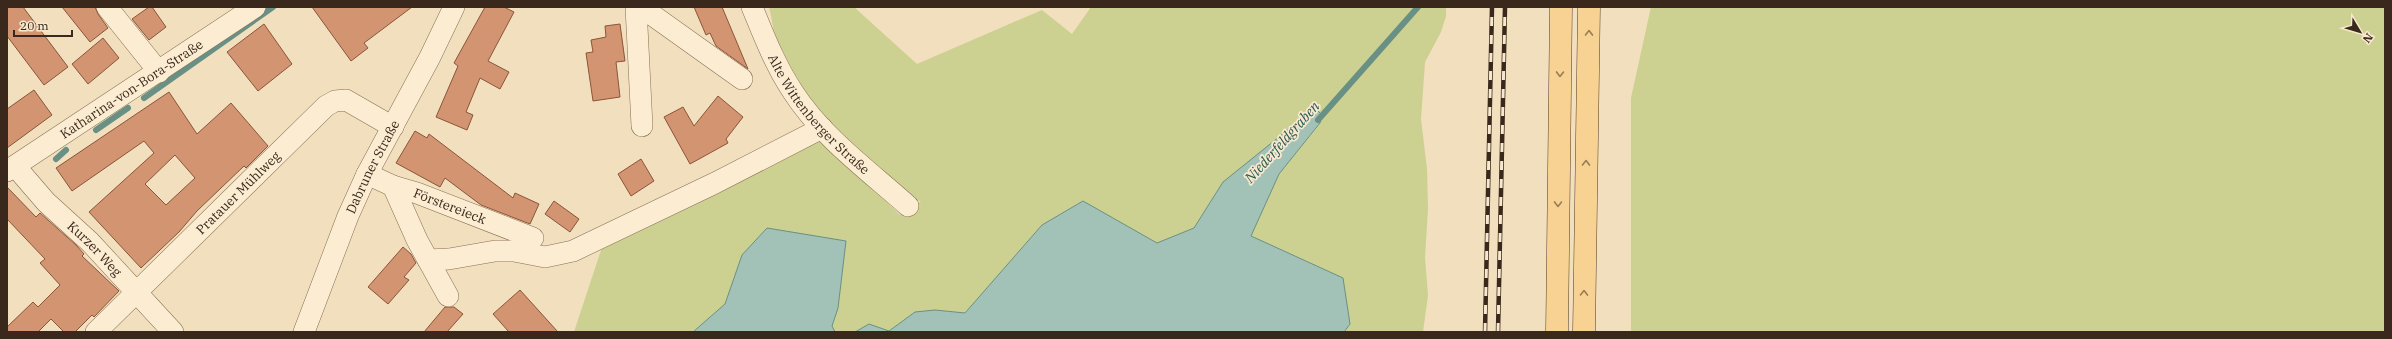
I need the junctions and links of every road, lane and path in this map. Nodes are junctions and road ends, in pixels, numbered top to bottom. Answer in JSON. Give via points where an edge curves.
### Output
{"nodes":[{"id":1,"x":107,"y":7,"type":"edge"},
{"id":2,"x":255,"y":7,"type":"edge"},
{"id":3,"x":454,"y":7,"type":"edge"},
{"id":4,"x":636,"y":7,"type":"edge"},
{"id":5,"x":641,"y":7,"type":"edge"},
{"id":6,"x":752,"y":7,"type":"edge"},
{"id":7,"x":1589,"y":7,"type":"edge"},
{"id":8,"x":1561,"y":14,"type":"edge"},
{"id":9,"x":159,"y":72,"type":"junction"},
{"id":10,"x":742,"y":80,"type":"dead end"},
{"id":11,"x":642,"y":126,"type":"dead end"},
{"id":12,"x":393,"y":127,"type":"junction"},
{"id":13,"x":822,"y":128,"type":"junction"},
{"id":14,"x":11,"y":168,"type":"edge"},
{"id":15,"x":367,"y":174,"type":"junction"},
{"id":16,"x":393,"y":186,"type":"junction"},
{"id":17,"x":908,"y":206,"type":"dead end"},
{"id":18,"x":533,"y":238,"type":"dead end"},
{"id":19,"x":428,"y":260,"type":"junction"},
{"id":20,"x":135,"y":291,"type":"junction"},
{"id":21,"x":448,"y":296,"type":"dead end"},
{"id":22,"x":96,"y":332,"type":"edge"},
{"id":23,"x":173,"y":332,"type":"edge"},
{"id":24,"x":304,"y":332,"type":"edge"},
{"id":25,"x":1556,"y":332,"type":"edge"},
{"id":26,"x":1584,"y":332,"type":"edge"}],
"edges":[{"from":1,"to":9,"type":"street"},
{"from":2,"to":9,"type":"street","name":"Katharina-von-Bora-Straße"},
{"from":3,"to":12,"type":"street","name":"Dabruner Straße"},
{"from":4,"to":11,"type":"street"},
{"from":5,"to":10,"type":"street"},
{"from":6,"to":13,"type":"street","name":"Alte Wittenberger Straße","via":[[774,61],[794,94]]},
{"from":26,"to":7,"type":"main road","one_way":true},
{"from":8,"to":25,"type":"main road","one_way":true},
{"from":9,"to":14,"type":"street","name":"Katharina-von-Bora-Straße"},
{"from":12,"to":15,"type":"street","name":"Dabruner Straße"},
{"from":12,"to":20,"type":"street","name":"Pratauer Mühlweg","via":[[346,100],[335,101],[326,106]]},
{"from":13,"to":17,"type":"street","name":"Alte Wittenberger Straße"},
{"from":13,"to":19,"type":"street","via":[[573,251],[545,256],[514,250],[495,250],[450,259]]},
{"from":14,"to":20,"type":"street","name":"Kurzer Weg","via":[[90,242]]},
{"from":15,"to":16,"type":"street","name":"Förstereieck"},
{"from":15,"to":24,"type":"street","name":"Dabruner Straße","via":[[348,216]]},
{"from":16,"to":18,"type":"street","name":"Förstereieck"},
{"from":16,"to":19,"type":"street"},
{"from":19,"to":21,"type":"street"},
{"from":20,"to":22,"type":"street","name":"Pratauer Mühlweg"},
{"from":20,"to":23,"type":"street","name":"Kurzer Weg"}]}
